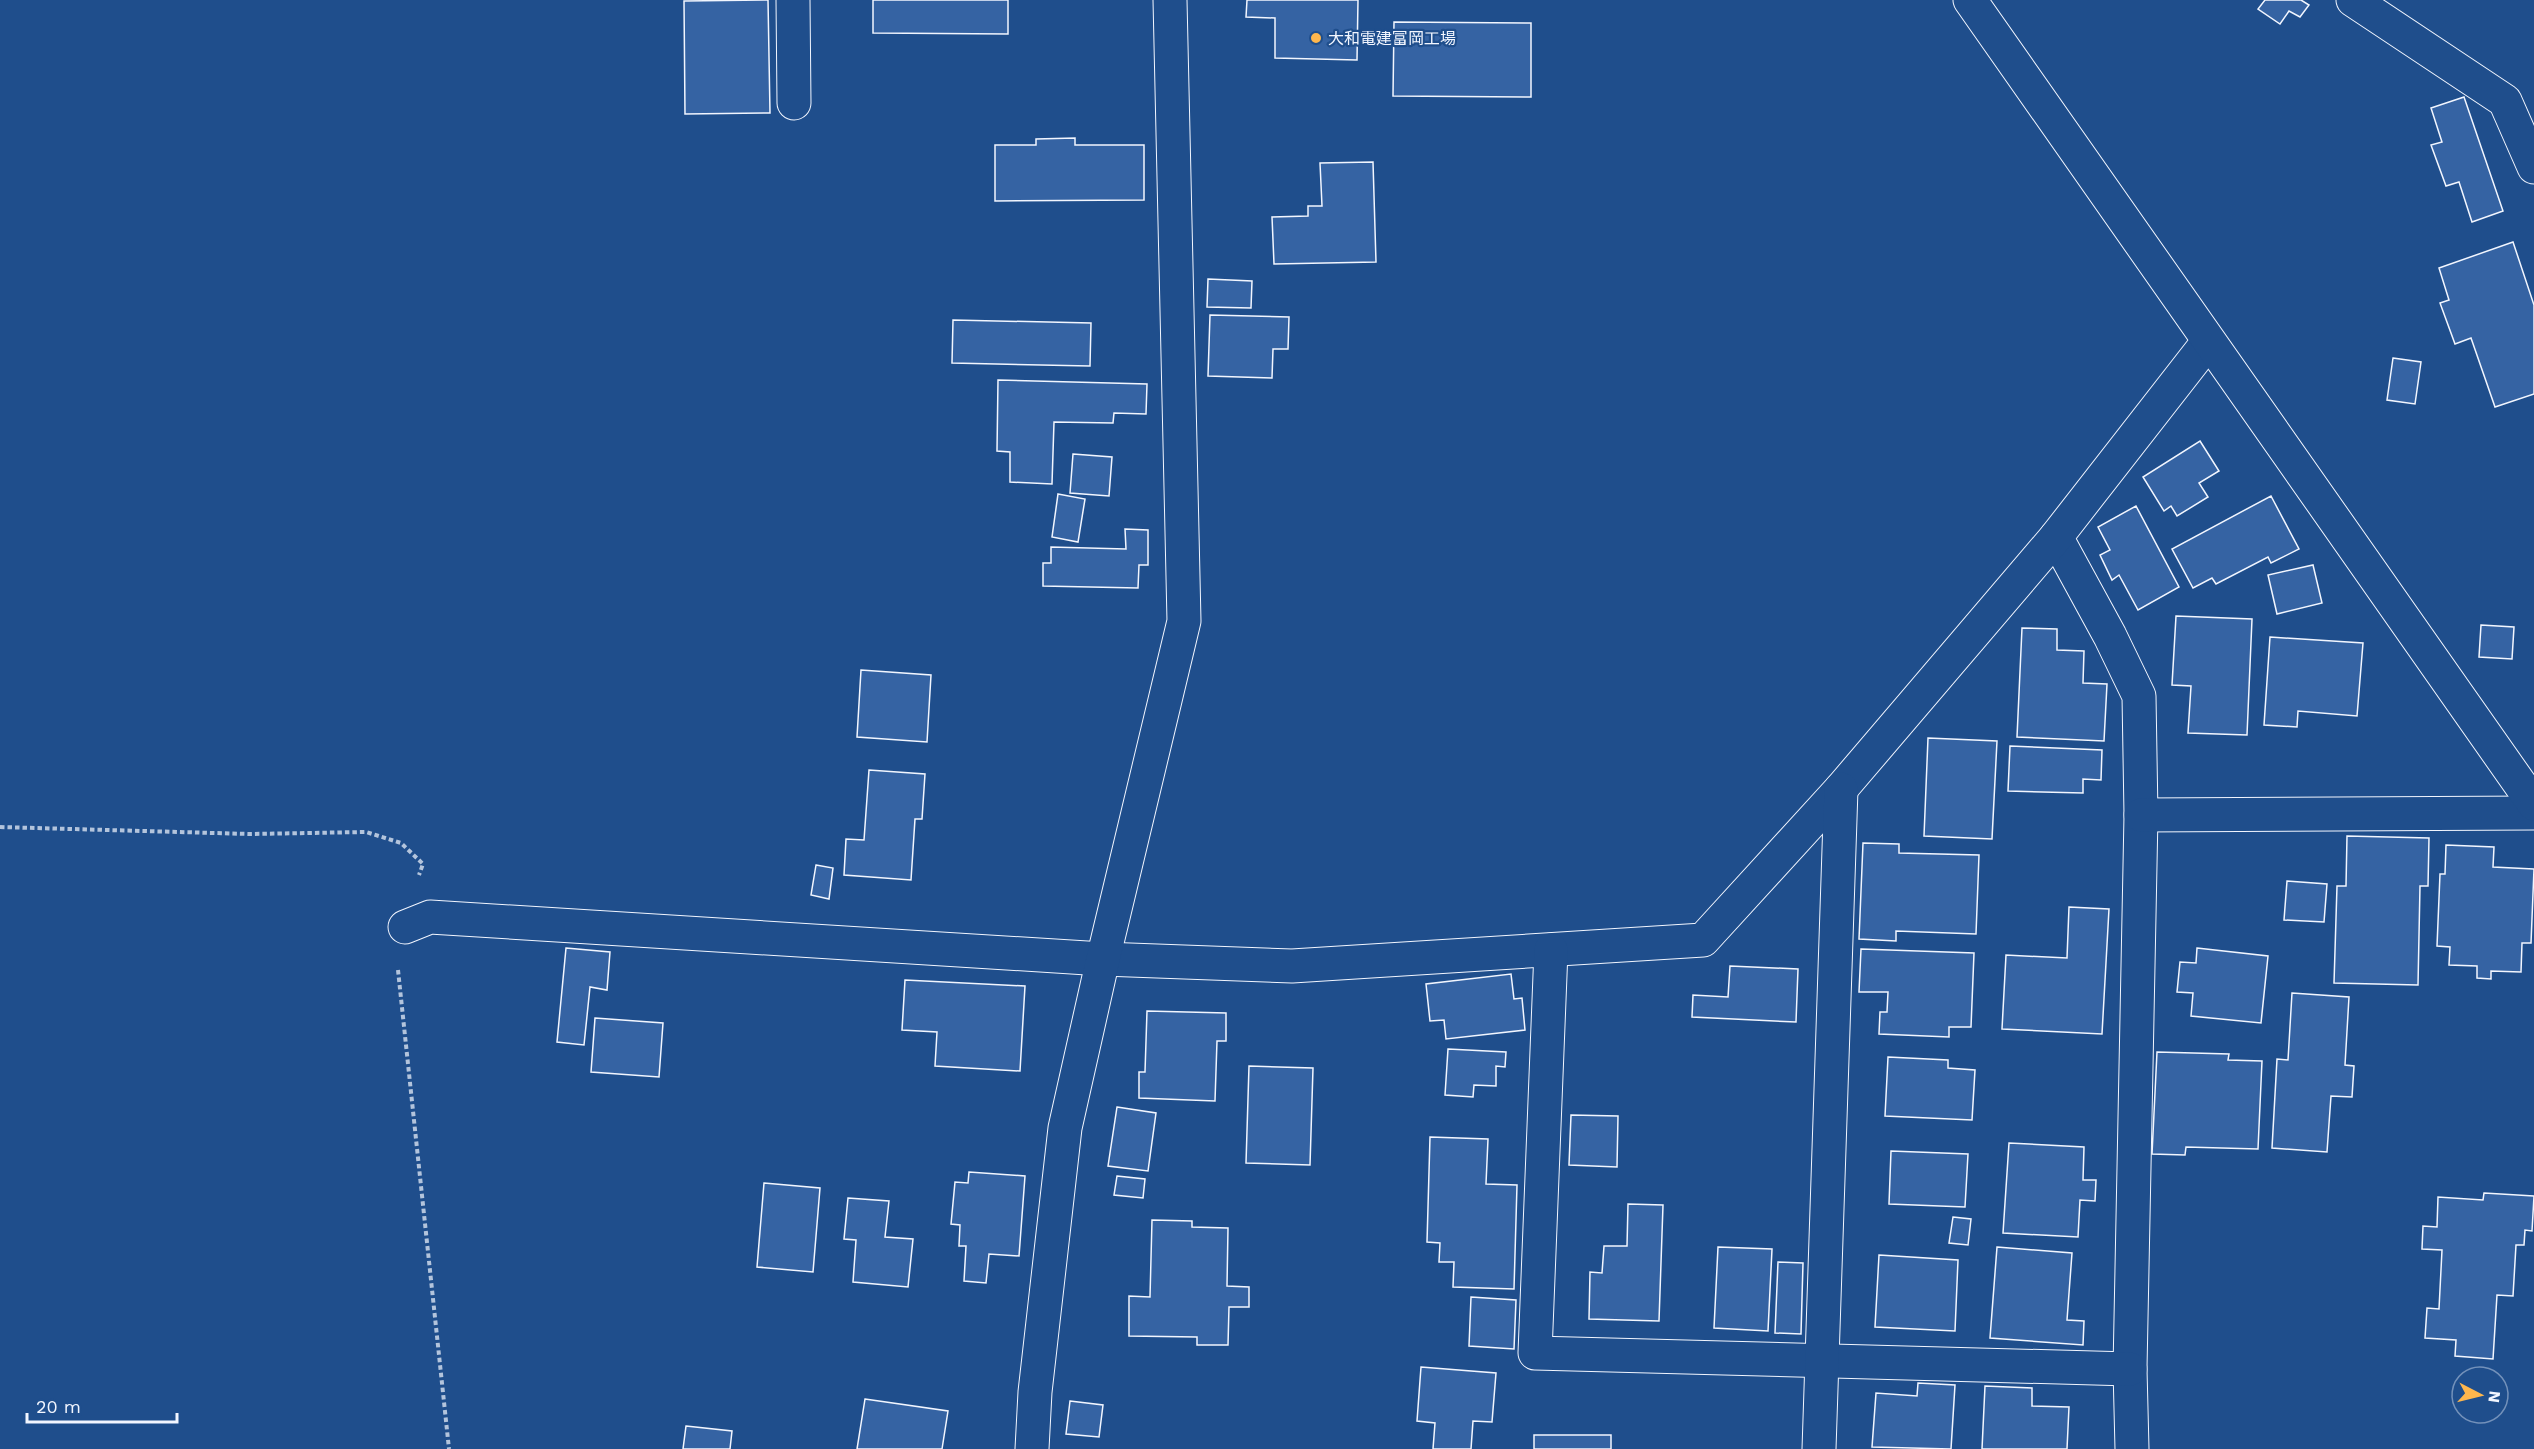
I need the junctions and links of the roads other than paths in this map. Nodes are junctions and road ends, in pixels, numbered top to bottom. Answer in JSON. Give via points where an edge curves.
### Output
{"nodes":[{"id":1,"x":793,"y":0,"type":"edge"},
{"id":2,"x":1170,"y":0,"type":"edge"},
{"id":3,"x":1970,"y":0,"type":"edge"},
{"id":4,"x":2353,"y":0,"type":"edge"},
{"id":5,"x":794,"y":103,"type":"dead end"},
{"id":6,"x":2534,"y":167,"type":"edge"},
{"id":7,"x":2208,"y":342,"type":"junction"},
{"id":8,"x":2056,"y":537,"type":"junction"},
{"id":9,"x":1841,"y":789,"type":"junction"},
{"id":10,"x":2534,"y":804,"type":"edge"},
{"id":11,"x":2534,"y":813,"type":"edge"},
{"id":12,"x":2141,"y":815,"type":"junction"},
{"id":13,"x":405,"y":927,"type":"road end"},
{"id":14,"x":1551,"y":950,"type":"junction"},
{"id":15,"x":1103,"y":959,"type":"junction"},
{"id":16,"x":1823,"y":1362,"type":"junction"},
{"id":17,"x":2130,"y":1369,"type":"junction"},
{"id":18,"x":1032,"y":1449,"type":"edge"},
{"id":19,"x":1819,"y":1449,"type":"edge"},
{"id":20,"x":2132,"y":1449,"type":"edge"}],
"edges":[{"from":1,"to":5,"type":"street"},
{"from":2,"to":15,"type":"street","via":[[1184,621]]},
{"from":3,"to":7,"type":"street"},
{"from":4,"to":6,"type":"street","via":[[2505,101]]},
{"from":7,"to":8,"type":"street"},
{"from":7,"to":10,"type":"street"},
{"from":8,"to":9,"type":"street"},
{"from":8,"to":12,"type":"street","via":[[2139,696]]},
{"from":9,"to":14,"type":"street","via":[[1703,940]]},
{"from":9,"to":16,"type":"street"},
{"from":11,"to":12,"type":"street"},
{"from":12,"to":17,"type":"street"},
{"from":13,"to":15,"type":"street","via":[[430,917]]},
{"from":14,"to":15,"type":"street","via":[[1292,966]]},
{"from":14,"to":16,"type":"street","via":[[1535,1353]]},
{"from":15,"to":18,"type":"street","via":[[1065,1128]]},
{"from":16,"to":17,"type":"street"},
{"from":16,"to":19,"type":"street"},
{"from":17,"to":20,"type":"street"}]}
